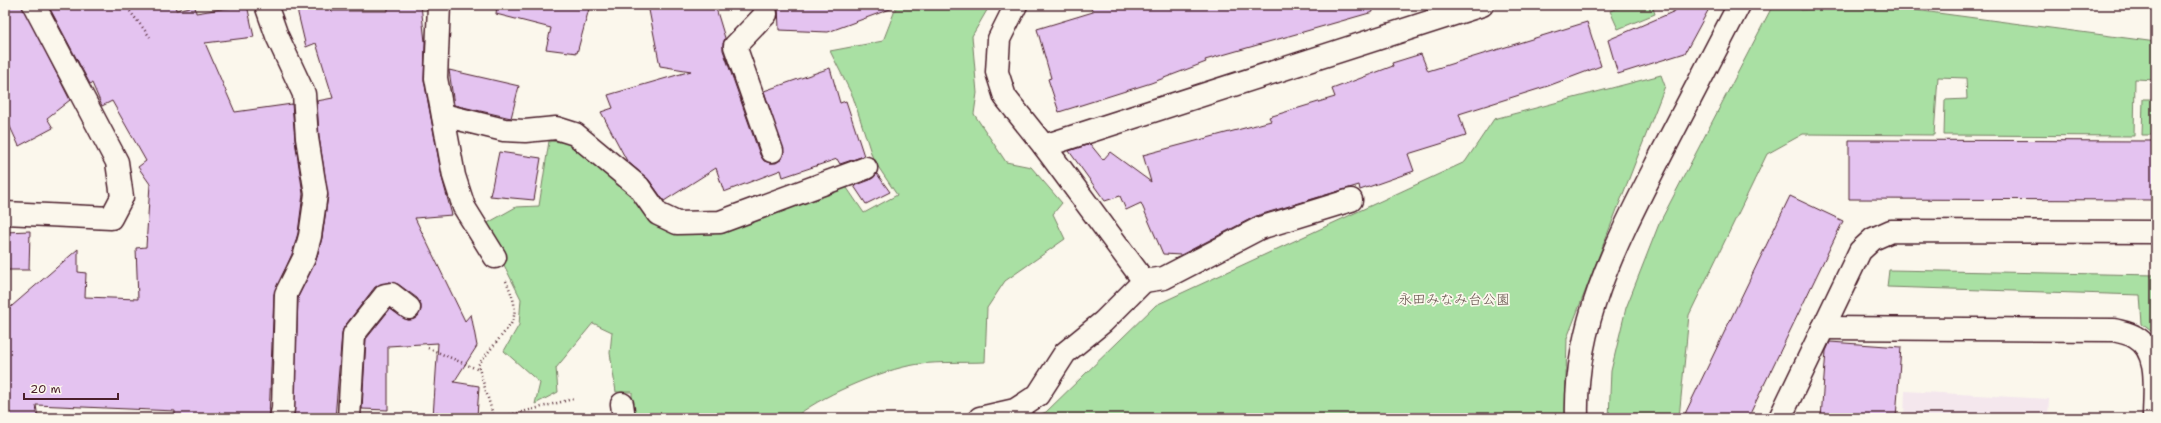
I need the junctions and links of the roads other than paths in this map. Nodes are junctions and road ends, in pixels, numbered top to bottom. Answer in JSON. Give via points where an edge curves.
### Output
{"nodes":[{"id":1,"x":34,"y":5,"type":"edge"},
{"id":2,"x":266,"y":5,"type":"edge"},
{"id":3,"x":439,"y":5,"type":"edge"},
{"id":4,"x":764,"y":5,"type":"edge"},
{"id":5,"x":1016,"y":5,"type":"edge"},
{"id":6,"x":1482,"y":5,"type":"edge"},
{"id":7,"x":1738,"y":5,"type":"edge"},
{"id":8,"x":443,"y":116,"type":"junction"},
{"id":9,"x":1044,"y":146,"type":"junction"},
{"id":10,"x":772,"y":151,"type":"dead end"},
{"id":11,"x":866,"y":168,"type":"dead end"},
{"id":12,"x":1351,"y":200,"type":"dead end"},
{"id":13,"x":5,"y":213,"type":"edge"},
{"id":14,"x":2156,"y":232,"type":"edge"},
{"id":15,"x":495,"y":257,"type":"road end"},
{"id":16,"x":1144,"y":281,"type":"junction"},
{"id":17,"x":409,"y":308,"type":"dead end"},
{"id":18,"x":1823,"y":328,"type":"junction"},
{"id":19,"x":281,"y":418,"type":"edge"},
{"id":20,"x":349,"y":418,"type":"edge"},
{"id":21,"x":980,"y":418,"type":"edge"},
{"id":22,"x":1577,"y":418,"type":"edge"},
{"id":23,"x":1780,"y":418,"type":"edge"},
{"id":24,"x":2154,"y":418,"type":"edge"}],
"edges":[{"from":1,"to":13,"type":"street","via":[[117,162],[122,197],[111,218]]},
{"from":2,"to":19,"type":"street","via":[[277,36],[304,94],[307,138],[316,194],[304,258],[286,294]]},
{"from":3,"to":8,"type":"street","via":[[436,78]]},
{"from":4,"to":10,"type":"street","via":[[766,14],[735,46]]},
{"from":5,"to":9,"type":"street","via":[[999,39],[998,72],[1005,97]]},
{"from":6,"to":9,"type":"street"},
{"from":7,"to":22,"type":"street","via":[[1602,277],[1586,327],[1579,375]]},
{"from":8,"to":11,"type":"street","via":[[504,130],[556,128],[574,134],[639,187],[658,214],[676,223],[720,222]]},
{"from":8,"to":15,"type":"street","via":[[454,176],[464,207]]},
{"from":9,"to":16,"type":"street"},
{"from":12,"to":16,"type":"street","via":[[1260,228],[1164,278]]},
{"from":14,"to":18,"type":"street","via":[[1891,231],[1873,239],[1860,250]]},
{"from":16,"to":21,"type":"street","via":[[1103,322],[1065,353],[1038,396],[1015,410]]},
{"from":17,"to":20,"type":"street","via":[[391,294],[385,295],[354,334]]},
{"from":18,"to":23,"type":"street"},
{"from":18,"to":24,"type":"street","via":[[2114,330],[2135,337],[2149,349],[2154,369]]}]}
